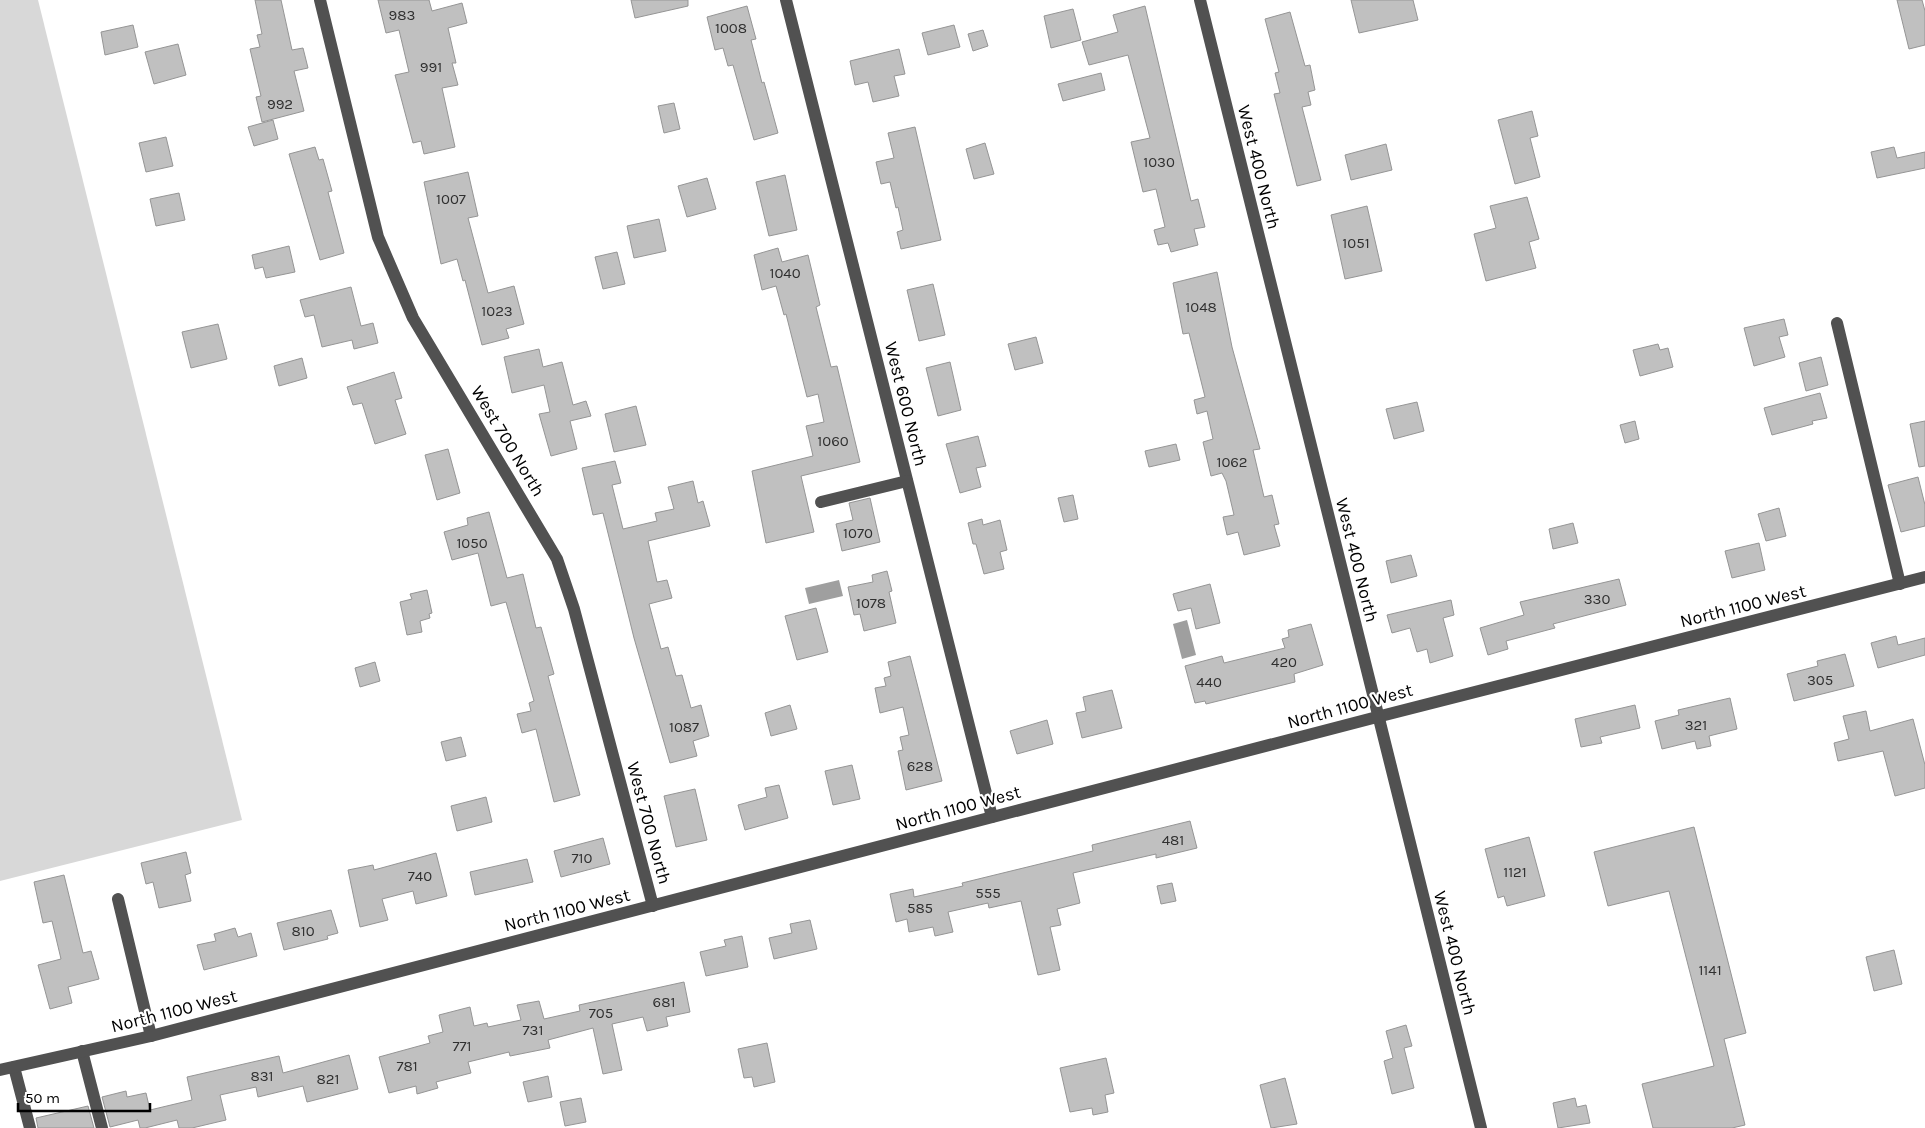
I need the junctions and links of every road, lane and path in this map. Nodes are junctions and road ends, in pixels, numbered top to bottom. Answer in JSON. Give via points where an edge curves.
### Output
{"nodes":[{"id":1,"x":320,"y":0,"type":"edge"},
{"id":2,"x":786,"y":0,"type":"edge"},
{"id":3,"x":1200,"y":0,"type":"edge"},
{"id":4,"x":1837,"y":323,"type":"dead end"},
{"id":5,"x":907,"y":481,"type":"junction"},
{"id":6,"x":822,"y":502,"type":"dead end"},
{"id":7,"x":1925,"y":577,"type":"edge"},
{"id":8,"x":1900,"y":584,"type":"junction"},
{"id":9,"x":1377,"y":717,"type":"junction"},
{"id":10,"x":992,"y":817,"type":"junction"},
{"id":11,"x":118,"y":899,"type":"dead end"},
{"id":12,"x":653,"y":906,"type":"junction"},
{"id":13,"x":151,"y":1036,"type":"junction"},
{"id":14,"x":82,"y":1051,"type":"junction"},
{"id":15,"x":14,"y":1067,"type":"junction"},
{"id":16,"x":0,"y":1070,"type":"edge"},
{"id":17,"x":30,"y":1128,"type":"edge"},
{"id":18,"x":102,"y":1128,"type":"edge"},
{"id":19,"x":1481,"y":1128,"type":"edge"}],
"edges":[{"from":1,"to":12,"type":"street","name":"West 700 North","via":[[378,237],[413,318],[557,559],[574,609]]},
{"from":2,"to":5,"type":"street","name":"West 600 North"},
{"from":3,"to":9,"type":"street","name":"West 400 North"},
{"from":4,"to":8,"type":"street"},
{"from":5,"to":6,"type":"street"},
{"from":5,"to":10,"type":"street","name":"West 600 North"},
{"from":7,"to":8,"type":"street","name":"North 1100 West"},
{"from":8,"to":9,"type":"street","name":"North 1100 West"},
{"from":9,"to":10,"type":"street","name":"North 1100 West"},
{"from":9,"to":19,"type":"street","name":"West 400 North"},
{"from":10,"to":12,"type":"street","name":"North 1100 West"},
{"from":11,"to":13,"type":"street"},
{"from":12,"to":13,"type":"street","name":"North 1100 West"},
{"from":13,"to":14,"type":"street","name":"North 1100 West"},
{"from":14,"to":15,"type":"street","name":"North 1100 West"},
{"from":14,"to":18,"type":"street"},
{"from":15,"to":16,"type":"street","name":"North 1100 West"},
{"from":15,"to":17,"type":"street"}]}
